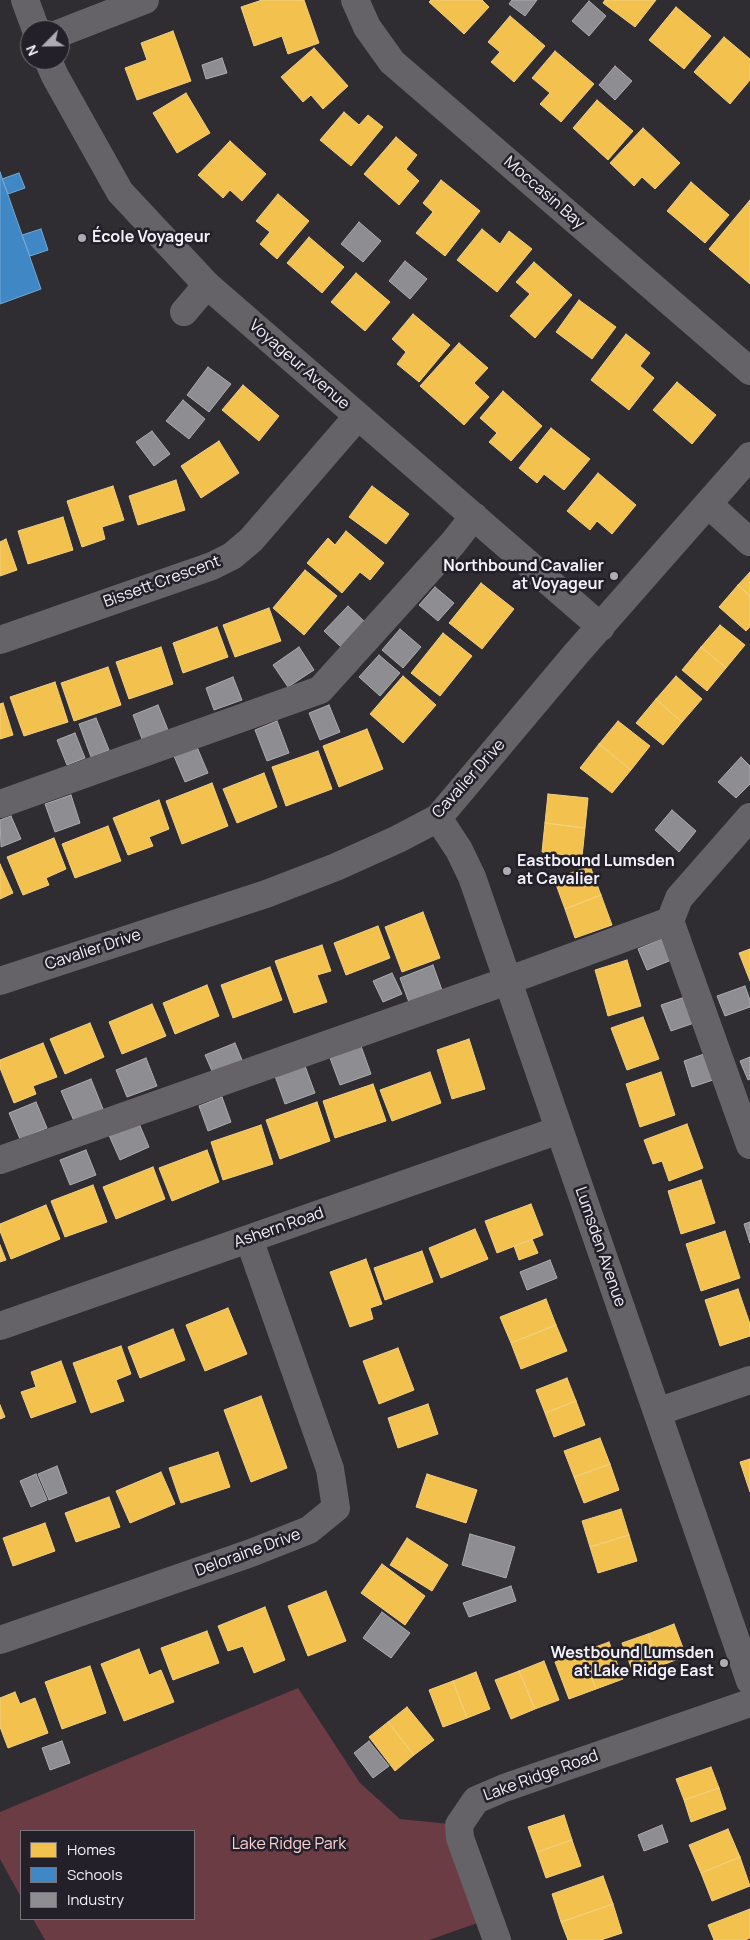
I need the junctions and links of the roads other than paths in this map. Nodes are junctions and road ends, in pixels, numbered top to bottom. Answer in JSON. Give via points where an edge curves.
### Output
{"nodes":[{"id":1,"x":25,"y":0,"type":"edge"},
{"id":2,"x":145,"y":0,"type":"edge"},
{"id":3,"x":355,"y":0,"type":"edge"},
{"id":4,"x":32,"y":20,"type":"edge"},
{"id":5,"x":70,"y":29,"type":"edge"},
{"id":6,"x":52,"y":70,"type":"edge"},
{"id":7,"x":206,"y":285,"type":"junction"},
{"id":8,"x":184,"y":312,"type":"dead end"},
{"id":9,"x":750,"y":371,"type":"edge"},
{"id":10,"x":358,"y":416,"type":"junction"},
{"id":11,"x":750,"y":456,"type":"edge"},
{"id":12,"x":708,"y":504,"type":"junction"},
{"id":13,"x":474,"y":516,"type":"junction"},
{"id":14,"x":750,"y":542,"type":"edge"},
{"id":15,"x":601,"y":627,"type":"junction"},
{"id":16,"x":0,"y":640,"type":"edge"},
{"id":17,"x":0,"y":804,"type":"edge"},
{"id":18,"x":750,"y":817,"type":"edge"},
{"id":19,"x":438,"y":818,"type":"junction"},
{"id":20,"x":670,"y":921,"type":"junction"},
{"id":21,"x":0,"y":981,"type":"edge"},
{"id":22,"x":507,"y":981,"type":"junction"},
{"id":23,"x":559,"y":1130,"type":"junction"},
{"id":24,"x":750,"y":1144,"type":"edge"},
{"id":25,"x":0,"y":1160,"type":"edge"},
{"id":26,"x":249,"y":1239,"type":"junction"},
{"id":27,"x":0,"y":1326,"type":"edge"},
{"id":28,"x":750,"y":1380,"type":"edge"},
{"id":29,"x":657,"y":1412,"type":"junction"},
{"id":30,"x":0,"y":1640,"type":"edge"},
{"id":31,"x":750,"y":1681,"type":"edge"},
{"id":32,"x":750,"y":1702,"type":"edge"},
{"id":33,"x":497,"y":1940,"type":"edge"}],
"edges":[{"from":1,"to":4,"type":"street"},
{"from":2,"to":5,"type":"street"},
{"from":3,"to":9,"type":"street","name":"Moccasin Bay","via":[[367,27],[392,62]]},
{"from":6,"to":7,"type":"street","name":"Voyageur Avenue","via":[[120,192]]},
{"from":7,"to":8,"type":"street"},
{"from":7,"to":10,"type":"street","name":"Voyageur Avenue"},
{"from":10,"to":13,"type":"street","name":"Voyageur Avenue"},
{"from":10,"to":16,"type":"street","name":"Bissett Crescent","via":[[251,540],[232,556],[212,566]]},
{"from":11,"to":12,"type":"street","name":"Cavalier Drive"},
{"from":12,"to":14,"type":"street"},
{"from":12,"to":15,"type":"street","name":"Cavalier Drive"},
{"from":13,"to":15,"type":"street","name":"Voyageur Avenue"},
{"from":13,"to":17,"type":"street","via":[[453,544],[320,690]]},
{"from":15,"to":19,"type":"street","name":"Cavalier Drive"},
{"from":18,"to":20,"type":"street","via":[[679,898]]},
{"from":19,"to":21,"type":"street","name":"Cavalier Drive","via":[[336,867],[266,894]]},
{"from":19,"to":22,"type":"street","name":"Lumsden Avenue","via":[[472,877]]},
{"from":20,"to":22,"type":"street"},
{"from":20,"to":24,"type":"street"},
{"from":22,"to":23,"type":"street","name":"Lumsden Avenue"},
{"from":22,"to":25,"type":"street"},
{"from":23,"to":26,"type":"street","name":"Ashern Road"},
{"from":23,"to":29,"type":"street","name":"Lumsden Avenue"},
{"from":26,"to":27,"type":"street","name":"Ashern Road"},
{"from":26,"to":30,"type":"street","name":"Deloraine Drive","via":[[330,1469],[336,1508],[310,1530]]},
{"from":28,"to":29,"type":"street"},
{"from":29,"to":31,"type":"street","name":"Lumsden Avenue"},
{"from":32,"to":33,"type":"street","name":"Lake Ridge Road","via":[[476,1800],[459,1825],[460,1838]]}]}
